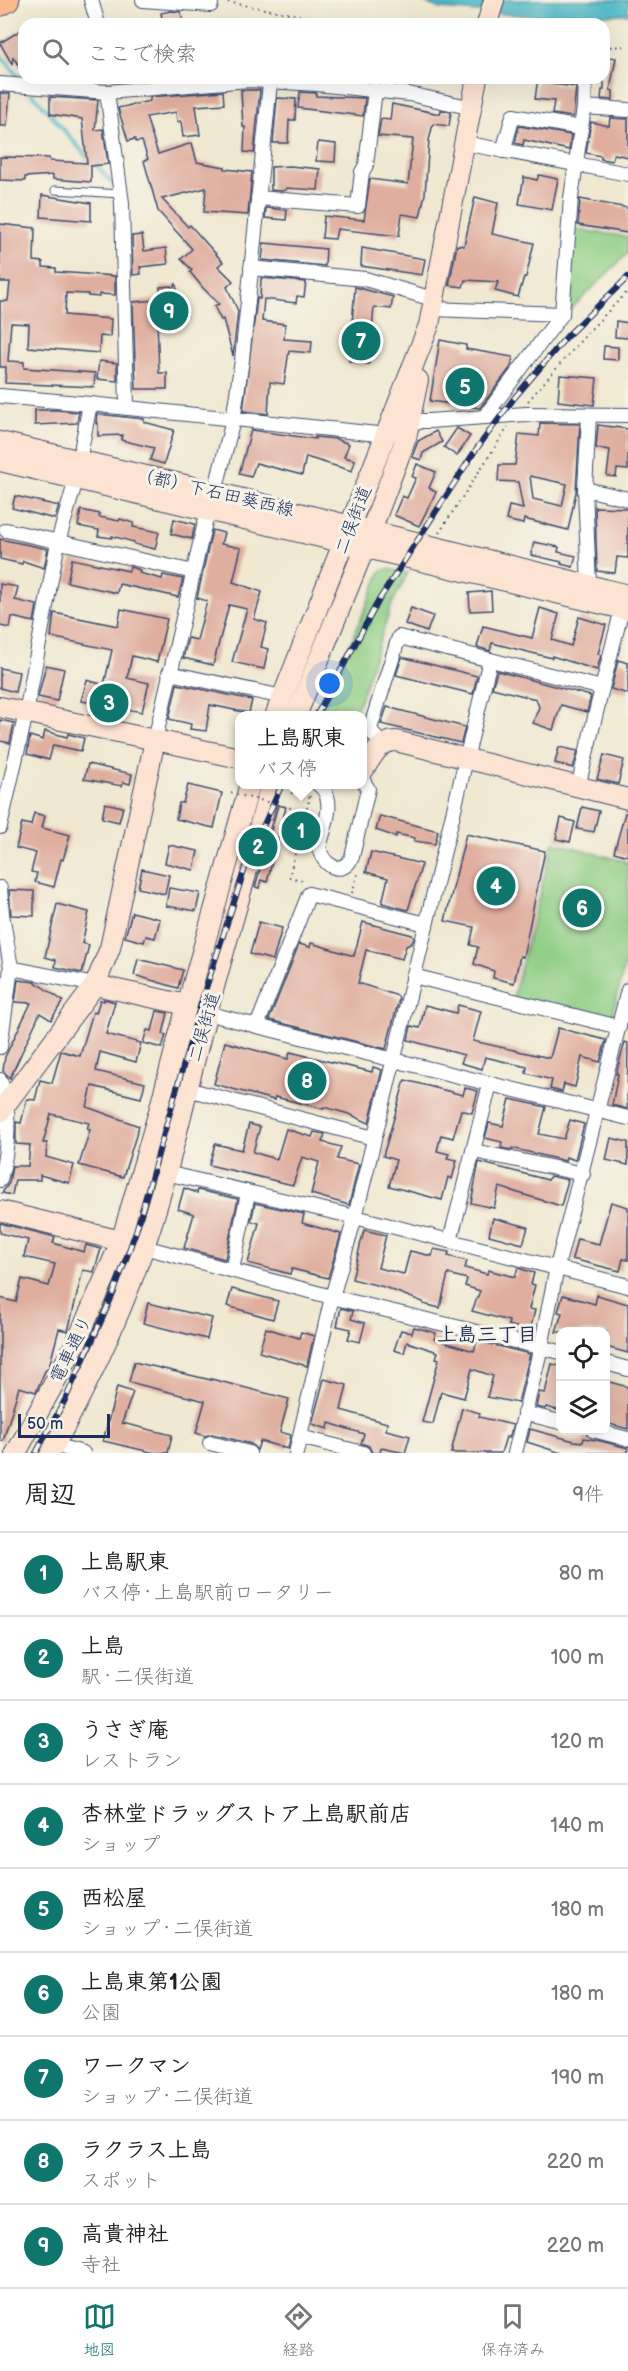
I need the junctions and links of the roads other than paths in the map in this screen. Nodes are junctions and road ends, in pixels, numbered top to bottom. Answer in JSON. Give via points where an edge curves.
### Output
{"nodes":[{"id":1,"x":7,"y":0,"type":"edge"},
{"id":2,"x":91,"y":0,"type":"edge"},
{"id":3,"x":143,"y":0,"type":"edge"},
{"id":4,"x":494,"y":0,"type":"edge"},
{"id":5,"x":214,"y":2,"type":"edge"},
{"id":6,"x":0,"y":4,"type":"edge"},
{"id":7,"x":96,"y":18,"type":"edge"},
{"id":8,"x":489,"y":18,"type":"edge"},
{"id":9,"x":0,"y":84,"type":"edge"},
{"id":10,"x":169,"y":84,"type":"edge"},
{"id":11,"x":270,"y":84,"type":"edge"},
{"id":12,"x":317,"y":84,"type":"edge"},
{"id":13,"x":476,"y":84,"type":"edge"},
{"id":14,"x":585,"y":84,"type":"edge"},
{"id":15,"x":109,"y":87,"type":"edge"},
{"id":16,"x":375,"y":90,"type":"junction"},
{"id":17,"x":584,"y":107,"type":"junction"},
{"id":18,"x":473,"y":108,"type":"junction"},
{"id":19,"x":628,"y":110,"type":"edge"},
{"id":20,"x":581,"y":128,"type":"junction"},
{"id":21,"x":464,"y":143,"type":"junction"},
{"id":22,"x":503,"y":151,"type":"junction"},
{"id":23,"x":575,"y":166,"type":"junction"},
{"id":24,"x":628,"y":174,"type":"edge"},
{"id":25,"x":55,"y":190,"type":"dead end"},
{"id":26,"x":121,"y":194,"type":"junction"},
{"id":27,"x":258,"y":198,"type":"junction"},
{"id":28,"x":251,"y":268,"type":"junction"},
{"id":29,"x":432,"y":311,"type":"junction"},
{"id":30,"x":562,"y":314,"type":"junction"},
{"id":31,"x":0,"y":396,"type":"edge"},
{"id":32,"x":90,"y":404,"type":"junction"},
{"id":33,"x":127,"y":408,"type":"junction"},
{"id":34,"x":628,"y":415,"type":"edge"},
{"id":35,"x":484,"y":416,"type":"junction"},
{"id":36,"x":589,"y":416,"type":"junction"},
{"id":37,"x":233,"y":420,"type":"junction"},
{"id":38,"x":408,"y":426,"type":"junction"},
{"id":39,"x":387,"y":435,"type":"junction"},
{"id":40,"x":0,"y":442,"type":"edge"},
{"id":41,"x":0,"y":461,"type":"edge"},
{"id":42,"x":78,"y":470,"type":"junction"},
{"id":43,"x":585,"y":489,"type":"junction"},
{"id":44,"x":628,"y":499,"type":"edge"},
{"id":45,"x":212,"y":501,"type":"junction"},
{"id":46,"x":351,"y":525,"type":"junction"},
{"id":47,"x":6,"y":530,"type":"dead end"},
{"id":48,"x":368,"y":539,"type":"junction"},
{"id":49,"x":58,"y":542,"type":"junction"},
{"id":50,"x":344,"y":544,"type":"junction"},
{"id":51,"x":194,"y":572,"type":"junction"},
{"id":52,"x":588,"y":586,"type":"junction"},
{"id":53,"x":626,"y":605,"type":"edge"},
{"id":54,"x":490,"y":660,"type":"junction"},
{"id":55,"x":169,"y":673,"type":"junction"},
{"id":56,"x":602,"y":688,"type":"junction"},
{"id":57,"x":279,"y":706,"type":"edge"},
{"id":58,"x":0,"y":707,"type":"edge"},
{"id":59,"x":298,"y":711,"type":"edge"},
{"id":60,"x":26,"y":713,"type":"junction"},
{"id":61,"x":154,"y":740,"type":"junction"},
{"id":62,"x":381,"y":745,"type":"junction"},
{"id":63,"x":235,"y":757,"type":"edge"},
{"id":64,"x":465,"y":760,"type":"junction"},
{"id":65,"x":367,"y":766,"type":"edge"},
{"id":66,"x":367,"y":787,"type":"edge"},
{"id":67,"x":578,"y":787,"type":"junction"},
{"id":68,"x":249,"y":789,"type":"edge"},
{"id":69,"x":270,"y":789,"type":"edge"},
{"id":70,"x":323,"y":789,"type":"edge"},
{"id":71,"x":628,"y":799,"type":"edge"},
{"id":72,"x":0,"y":827,"type":"edge"},
{"id":73,"x":0,"y":888,"type":"edge"},
{"id":74,"x":1,"y":914,"type":"edge"},
{"id":75,"x":426,"y":924,"type":"junction"},
{"id":76,"x":11,"y":968,"type":"junction"},
{"id":77,"x":413,"y":976,"type":"junction"},
{"id":78,"x":95,"y":985,"type":"junction"},
{"id":79,"x":628,"y":990,"type":"edge"},
{"id":80,"x":187,"y":1005,"type":"junction"},
{"id":81,"x":207,"y":1013,"type":"junction"},
{"id":82,"x":2,"y":1015,"type":"edge"},
{"id":83,"x":257,"y":1026,"type":"junction"},
{"id":84,"x":619,"y":1028,"type":"junction"},
{"id":85,"x":0,"y":1047,"type":"edge"},
{"id":86,"x":393,"y":1060,"type":"junction"},
{"id":87,"x":0,"y":1080,"type":"edge"},
{"id":88,"x":490,"y":1084,"type":"junction"},
{"id":89,"x":188,"y":1089,"type":"junction"},
{"id":90,"x":3,"y":1102,"type":"edge"},
{"id":91,"x":598,"y":1111,"type":"junction"},
{"id":92,"x":628,"y":1118,"type":"edge"},
{"id":93,"x":374,"y":1138,"type":"junction"},
{"id":94,"x":474,"y":1151,"type":"junction"},
{"id":95,"x":166,"y":1173,"type":"junction"},
{"id":96,"x":583,"y":1174,"type":"junction"},
{"id":97,"x":0,"y":1180,"type":"edge"},
{"id":98,"x":248,"y":1193,"type":"junction"},
{"id":99,"x":0,"y":1210,"type":"edge"},
{"id":100,"x":355,"y":1217,"type":"junction"},
{"id":101,"x":450,"y":1241,"type":"junction"},
{"id":102,"x":121,"y":1242,"type":"junction"},
{"id":103,"x":144,"y":1246,"type":"junction"},
{"id":104,"x":557,"y":1268,"type":"junction"},
{"id":105,"x":232,"y":1270,"type":"junction"},
{"id":106,"x":628,"y":1286,"type":"edge"},
{"id":107,"x":332,"y":1297,"type":"junction"},
{"id":108,"x":541,"y":1347,"type":"junction"},
{"id":109,"x":556,"y":1351,"type":"edge"},
{"id":110,"x":610,"y":1364,"type":"edge"},
{"id":111,"x":628,"y":1369,"type":"edge"},
{"id":112,"x":525,"y":1413,"type":"junction"},
{"id":113,"x":556,"y":1421,"type":"edge"},
{"id":114,"x":610,"y":1435,"type":"edge"},
{"id":115,"x":300,"y":1437,"type":"junction"},
{"id":116,"x":628,"y":1439,"type":"edge"},
{"id":117,"x":210,"y":1443,"type":"dead end"},
{"id":118,"x":52,"y":1449,"type":"edge"},
{"id":119,"x":16,"y":1453,"type":"edge"},
{"id":120,"x":83,"y":1453,"type":"edge"},
{"id":121,"x":249,"y":1453,"type":"edge"},
{"id":122,"x":296,"y":1453,"type":"edge"},
{"id":123,"x":363,"y":1453,"type":"edge"},
{"id":124,"x":515,"y":1453,"type":"edge"}],
"edges":[{"from":1,"to":6,"type":"highway"},
{"from":2,"to":7,"type":"street"},
{"from":3,"to":5,"type":"street"},
{"from":4,"to":8,"type":"street"},
{"from":9,"to":15,"type":"street"},
{"from":10,"to":15,"type":"street"},
{"from":11,"to":27,"type":"street"},
{"from":12,"to":16,"type":"street"},
{"from":13,"to":18,"type":"street","name":"二俣街道"},
{"from":14,"to":17,"type":"street"},
{"from":15,"to":26,"type":"street"},
{"from":16,"to":18,"type":"street"},
{"from":16,"to":27,"type":"street","via":[[358,206]]},
{"from":17,"to":19,"type":"street"},
{"from":17,"to":20,"type":"street"},
{"from":18,"to":21,"type":"street","name":"二俣街道"},
{"from":20,"to":22,"type":"street","via":[[513,116]]},
{"from":20,"to":23,"type":"street"},
{"from":21,"to":22,"type":"street"},
{"from":21,"to":29,"type":"street","name":"二俣街道"},
{"from":22,"to":23,"type":"street"},
{"from":23,"to":24,"type":"street"},
{"from":23,"to":30,"type":"street"},
{"from":25,"to":26,"type":"lane"},
{"from":26,"to":33,"type":"street"},
{"from":27,"to":28,"type":"street"},
{"from":28,"to":29,"type":"street","via":[[365,279]]},
{"from":28,"to":37,"type":"street"},
{"from":29,"to":30,"type":"street"},
{"from":29,"to":38,"type":"street","name":"二俣街道"},
{"from":29,"to":39,"type":"street","name":"二俣街道"},
{"from":30,"to":35,"type":"street"},
{"from":31,"to":32,"type":"street"},
{"from":32,"to":33,"type":"street"},
{"from":32,"to":42,"type":"street"},
{"from":33,"to":37,"type":"street"},
{"from":34,"to":36,"type":"street"},
{"from":35,"to":36,"type":"street"},
{"from":35,"to":38,"type":"street","via":[[421,421]]},
{"from":36,"to":43,"type":"street"},
{"from":37,"to":39,"type":"street"},
{"from":37,"to":45,"type":"street"},
{"from":38,"to":39,"type":"street"},
{"from":38,"to":48,"type":"street","name":"二俣街道"},
{"from":39,"to":46,"type":"street","name":"二俣街道"},
{"from":40,"to":42,"type":"street"},
{"from":41,"to":42,"type":"street"},
{"from":42,"to":45,"type":"street","name":"（都）下石田葵西線"},
{"from":42,"to":49,"type":"street"},
{"from":43,"to":44,"type":"street"},
{"from":43,"to":52,"type":"street"},
{"from":45,"to":46,"type":"street","name":"（都）下石田葵西線"},
{"from":45,"to":50,"type":"street","name":"（都）下石田葵西線"},
{"from":45,"to":51,"type":"street"},
{"from":46,"to":48,"type":"street","name":"（都）下石田葵西線"},
{"from":46,"to":50,"type":"street","name":"二俣街道"},
{"from":47,"to":49,"type":"street"},
{"from":48,"to":50,"type":"street","name":"（都）下石田葵西線"},
{"from":48,"to":52,"type":"street","via":[[431,545]]},
{"from":48,"to":53,"type":"street"},
{"from":48,"to":59,"type":"street","name":"二俣街道"},
{"from":49,"to":51,"type":"street"},
{"from":49,"to":60,"type":"street"},
{"from":50,"to":57,"type":"street","name":"二俣街道"},
{"from":51,"to":55,"type":"street"},
{"from":52,"to":53,"type":"street"},
{"from":53,"to":56,"type":"street"},
{"from":54,"to":56,"type":"street"},
{"from":54,"to":62,"type":"street","via":[[399,637],[370,729]]},
{"from":54,"to":64,"type":"street"},
{"from":55,"to":57,"type":"street"},
{"from":55,"to":61,"type":"street"},
{"from":56,"to":67,"type":"street"},
{"from":58,"to":60,"type":"street"},
{"from":60,"to":61,"type":"street"},
{"from":60,"to":72,"type":"street"},
{"from":61,"to":63,"type":"street"},
{"from":61,"to":78,"type":"street","via":[[110,948]]},
{"from":62,"to":64,"type":"street","via":[[396,741]]},
{"from":62,"to":65,"type":"street"},
{"from":64,"to":67,"type":"street"},
{"from":64,"to":75,"type":"street"},
{"from":66,"to":70,"type":"street","via":[[352,857],[346,866],[338,868],[330,866],[320,853],[329,805]]},
{"from":67,"to":71,"type":"street"},
{"from":68,"to":80,"type":"street","name":"二俣街道"},
{"from":69,"to":81,"type":"street","name":"二俣街道"},
{"from":73,"to":74,"type":"street"},
{"from":74,"to":76,"type":"street"},
{"from":75,"to":77,"type":"street"},
{"from":75,"to":83,"type":"street","via":[[309,894]]},
{"from":76,"to":78,"type":"street"},
{"from":76,"to":82,"type":"street"},
{"from":77,"to":84,"type":"street"},
{"from":77,"to":86,"type":"street"},
{"from":78,"to":80,"type":"street"},
{"from":78,"to":90,"type":"street"},
{"from":79,"to":84,"type":"street"},
{"from":80,"to":102,"type":"street","name":"二俣街道"},
{"from":81,"to":83,"type":"street"},
{"from":81,"to":89,"type":"street","name":"二俣街道"},
{"from":82,"to":85,"type":"street"},
{"from":83,"to":86,"type":"street"},
{"from":84,"to":91,"type":"street"},
{"from":86,"to":88,"type":"street"},
{"from":86,"to":93,"type":"street"},
{"from":87,"to":90,"type":"street"},
{"from":88,"to":91,"type":"street"},
{"from":88,"to":94,"type":"street"},
{"from":89,"to":93,"type":"street"},
{"from":89,"to":95,"type":"street","name":"二俣街道"},
{"from":90,"to":97,"type":"street","via":[[5,1157]]},
{"from":91,"to":92,"type":"street"},
{"from":91,"to":96,"type":"street"},
{"from":93,"to":100,"type":"street"},
{"from":94,"to":96,"type":"street"},
{"from":94,"to":101,"type":"street"},
{"from":95,"to":98,"type":"street"},
{"from":95,"to":103,"type":"street","name":"二俣街道"},
{"from":96,"to":104,"type":"street"},
{"from":98,"to":100,"type":"street"},
{"from":98,"to":105,"type":"street"},
{"from":99,"to":102,"type":"street"},
{"from":100,"to":101,"type":"street"},
{"from":100,"to":107,"type":"street"},
{"from":101,"to":104,"type":"street"},
{"from":102,"to":103,"type":"street"},
{"from":102,"to":119,"type":"street","name":"電車通り","via":[[76,1343]]},
{"from":103,"to":105,"type":"street"},
{"from":103,"to":118,"type":"street","name":"電車通り","via":[[112,1332]]},
{"from":104,"to":106,"type":"street"},
{"from":104,"to":108,"type":"street"},
{"from":105,"to":107,"type":"street"},
{"from":107,"to":108,"type":"street"},
{"from":107,"to":115,"type":"street"},
{"from":108,"to":109,"type":"street"},
{"from":108,"to":112,"type":"street"},
{"from":110,"to":111,"type":"street"},
{"from":112,"to":113,"type":"street"},
{"from":112,"to":124,"type":"street"},
{"from":114,"to":116,"type":"street"},
{"from":115,"to":122,"type":"street"},
{"from":115,"to":123,"type":"street"},
{"from":117,"to":121,"type":"street"},
{"from":118,"to":120,"type":"street"}]}
